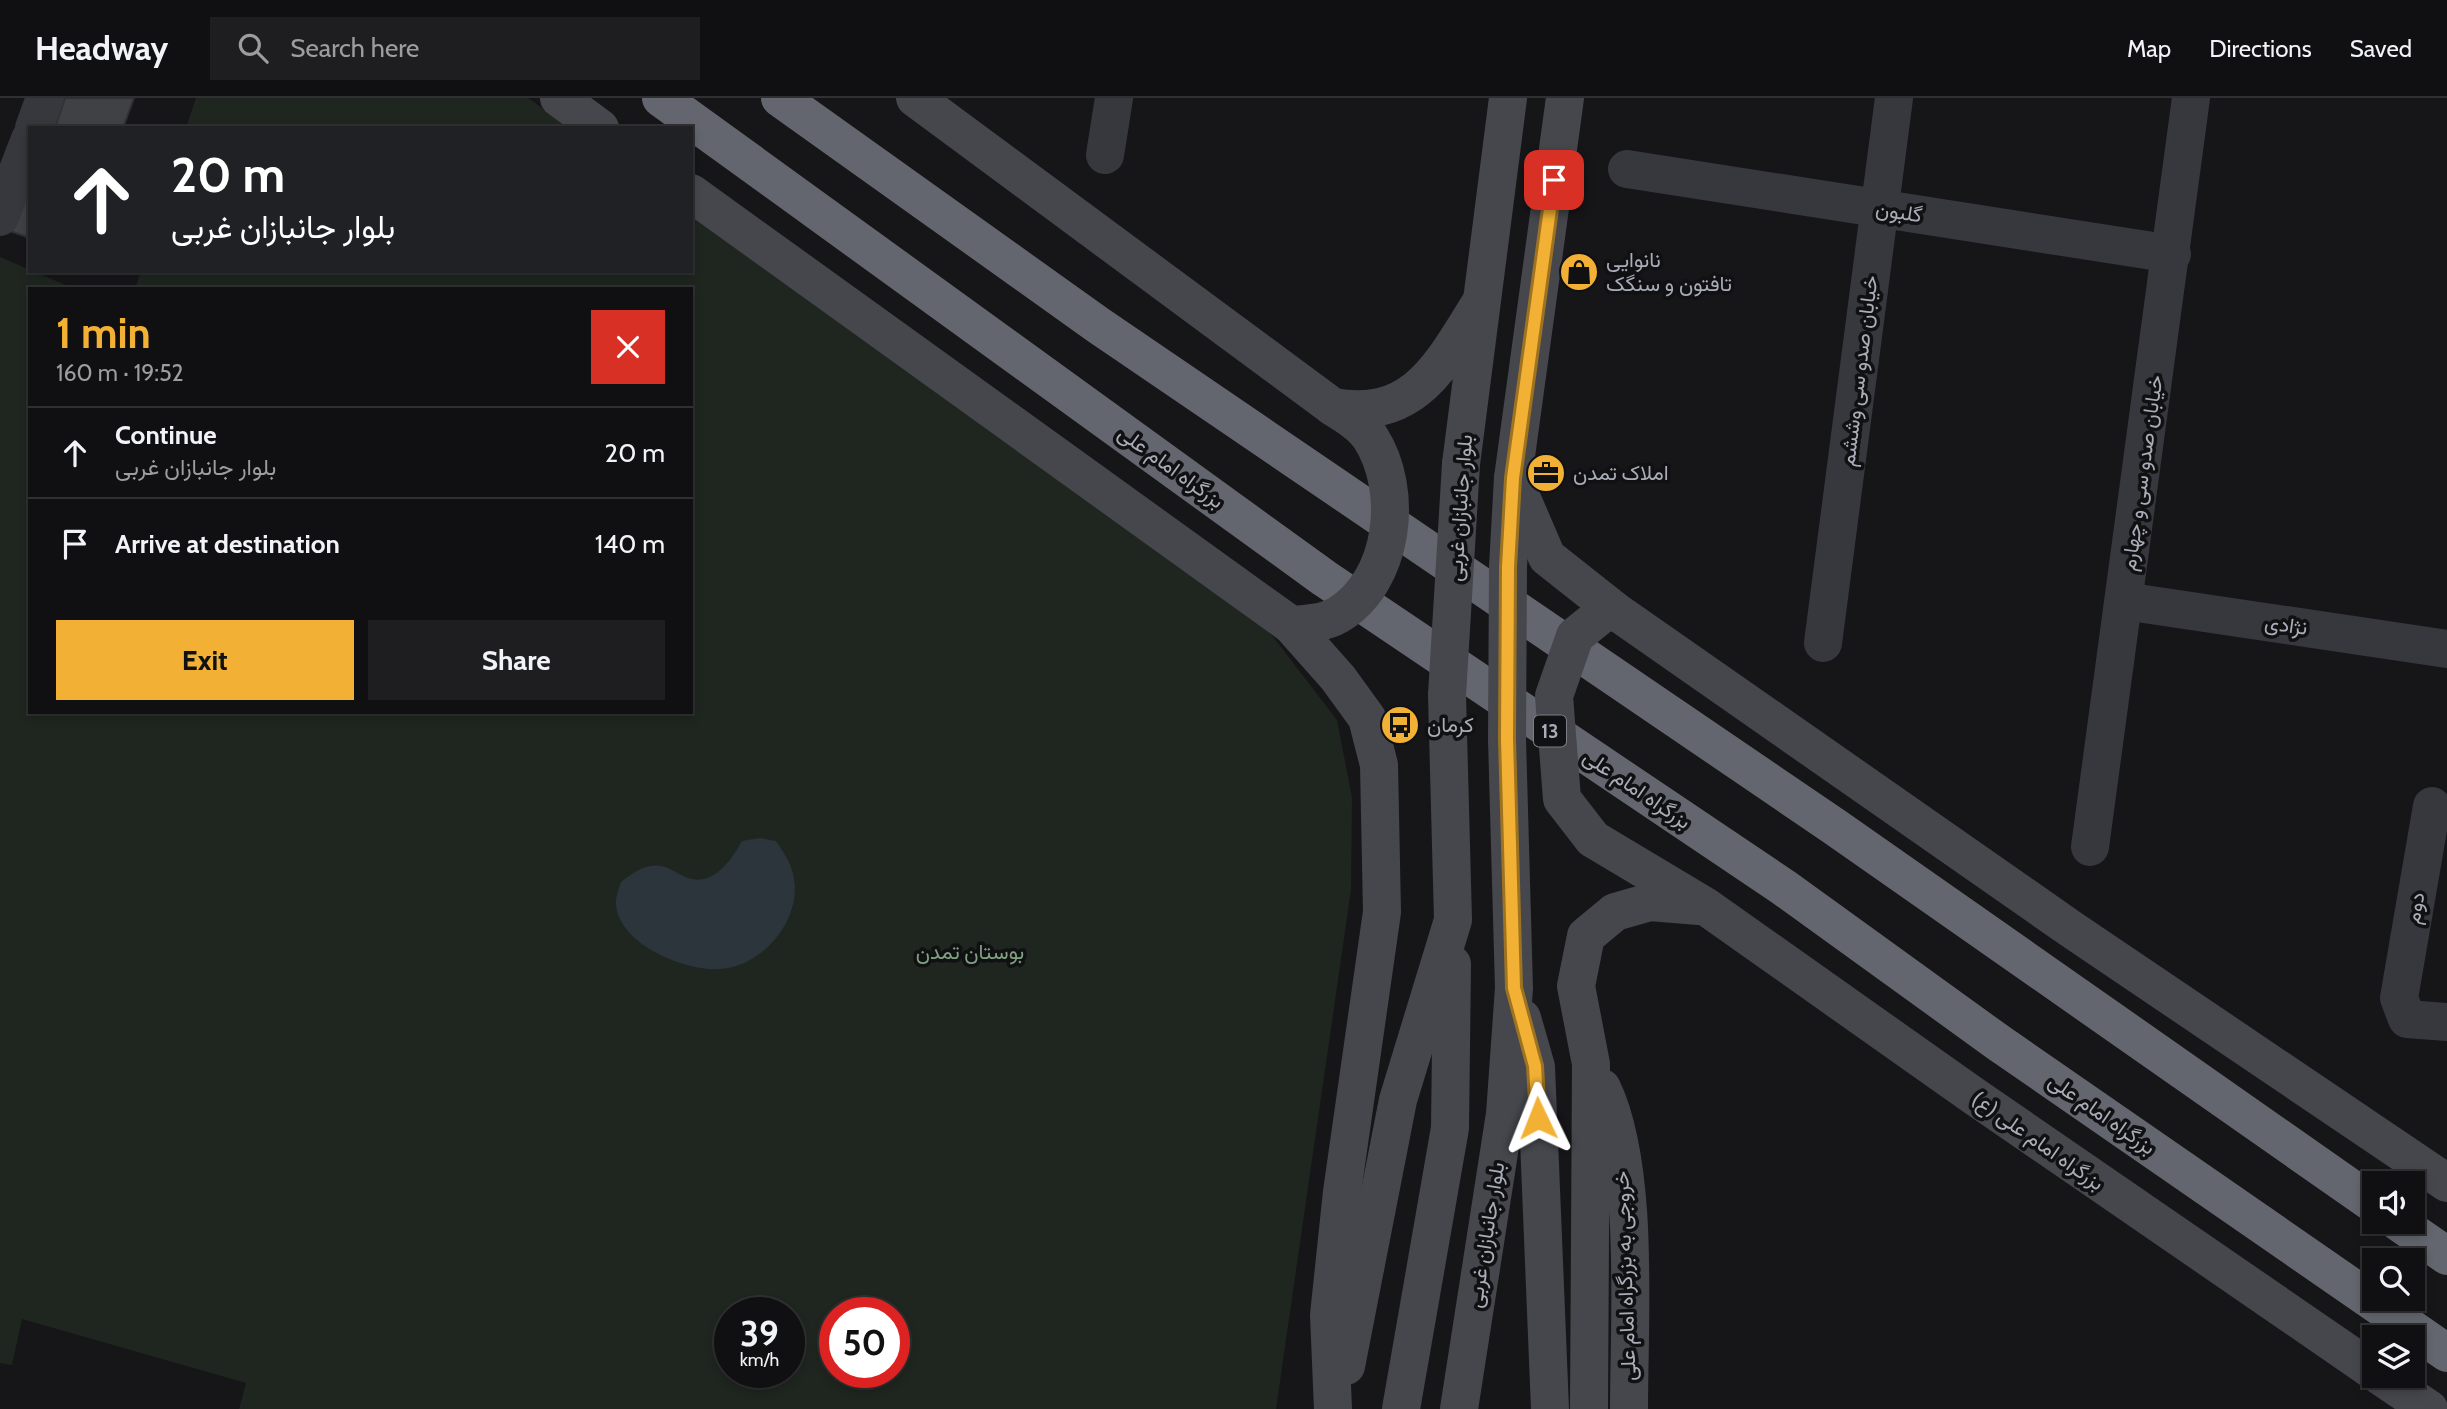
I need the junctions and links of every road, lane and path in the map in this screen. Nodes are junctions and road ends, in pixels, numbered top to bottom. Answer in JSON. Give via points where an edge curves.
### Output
{"nodes":[{"id":1,"x":45,"y":98,"type":"edge"},
{"id":2,"x":559,"y":98,"type":"edge"},
{"id":3,"x":661,"y":98,"type":"edge"},
{"id":4,"x":780,"y":98,"type":"edge"},
{"id":5,"x":915,"y":98,"type":"edge"},
{"id":6,"x":1114,"y":98,"type":"edge"},
{"id":7,"x":1508,"y":98,"type":"edge"},
{"id":8,"x":1565,"y":98,"type":"edge"},
{"id":9,"x":1894,"y":98,"type":"edge"},
{"id":10,"x":2191,"y":98,"type":"edge"},
{"id":11,"x":35,"y":126,"type":"edge"},
{"id":12,"x":597,"y":126,"type":"edge"},
{"id":13,"x":28,"y":144,"type":"edge"},
{"id":14,"x":1105,"y":155,"type":"dead end"},
{"id":15,"x":1627,"y":169,"type":"dead end"},
{"id":16,"x":693,"y":194,"type":"edge"},
{"id":17,"x":1880,"y":209,"type":"junction"},
{"id":18,"x":0,"y":217,"type":"edge"},
{"id":19,"x":2172,"y":254,"type":"junction"},
{"id":20,"x":1481,"y":302,"type":"junction"},
{"id":21,"x":1333,"y":407,"type":"junction"},
{"id":22,"x":1513,"y":478,"type":"junction"},
{"id":23,"x":2124,"y":601,"type":"junction"},
{"id":24,"x":1614,"y":610,"type":"junction"},
{"id":25,"x":1291,"y":625,"type":"junction"},
{"id":26,"x":1823,"y":643,"type":"dead end"},
{"id":27,"x":2447,"y":649,"type":"edge"},
{"id":28,"x":2432,"y":806,"type":"dead end"},
{"id":29,"x":2090,"y":847,"type":"dead end"},
{"id":30,"x":1705,"y":906,"type":"junction"},
{"id":31,"x":1453,"y":920,"type":"junction"},
{"id":32,"x":1514,"y":988,"type":"junction"},
{"id":33,"x":2447,"y":1022,"type":"edge"},
{"id":34,"x":1591,"y":1064,"type":"junction"},
{"id":35,"x":2447,"y":1182,"type":"edge"},
{"id":36,"x":2362,"y":1196,"type":"edge"},
{"id":37,"x":2415,"y":1234,"type":"edge"},
{"id":38,"x":2447,"y":1256,"type":"edge"},
{"id":39,"x":2447,"y":1353,"type":"edge"},
{"id":40,"x":2362,"y":1363,"type":"edge"},
{"id":41,"x":2398,"y":1388,"type":"edge"},
{"id":42,"x":1336,"y":1409,"type":"edge"},
{"id":43,"x":1401,"y":1409,"type":"edge"},
{"id":44,"x":1459,"y":1409,"type":"edge"},
{"id":45,"x":1550,"y":1409,"type":"edge"},
{"id":46,"x":1589,"y":1409,"type":"edge"},
{"id":47,"x":1629,"y":1409,"type":"edge"},
{"id":48,"x":2429,"y":1409,"type":"edge"}],
"edges":[{"from":1,"to":11,"type":"street"},
{"from":2,"to":12,"type":"main road"},
{"from":3,"to":39,"type":"highway","name":"بزرگراه امام علی","number":"13","via":[[1324,578],[1783,887],[1999,1043]]},
{"from":4,"to":36,"type":"highway","via":[[1098,324],[1835,827]]},
{"from":5,"to":21,"type":"main road"},
{"from":6,"to":14,"type":"street"},
{"from":7,"to":20,"type":"main road","name":"بلوار جانبازان غربی"},
{"from":8,"to":22,"type":"main road","name":"بلوار جانبازان غربی"},
{"from":9,"to":17,"type":"street","name":"خیابان صدو سی وششم"},
{"from":10,"to":19,"type":"street","name":"خیابان صدو سی و چهارم"},
{"from":13,"to":18,"type":"street"},
{"from":15,"to":17,"type":"street","name":"گلبون"},
{"from":16,"to":25,"type":"main road"},
{"from":17,"to":19,"type":"street","name":"گلبون"},
{"from":17,"to":26,"type":"street","name":"خیابان صدو سی وششم"},
{"from":19,"to":23,"type":"street","name":"خیابان صدو سی و چهارم"},
{"from":20,"to":21,"type":"main road","via":[[1428,382],[1412,395],[1367,411]]},
{"from":20,"to":31,"type":"main road","name":"بلوار جانبازان غربی","bridge":true,"via":[[1461,464],[1447,695]]},
{"from":21,"to":25,"type":"main road","bridge":true,"via":[[1370,437],[1379,458],[1390,508],[1387,538],[1380,567],[1367,590],[1337,616]]},
{"from":22,"to":24,"type":"main road","via":[[1547,557]]},
{"from":22,"to":32,"type":"main road","name":"بلوار جانبازان غربی","bridge":true,"via":[[1507,739]]},
{"from":23,"to":27,"type":"street","name":"نژادی"},
{"from":23,"to":29,"type":"street","name":"خیابان صدو سی و چهارم"},
{"from":24,"to":30,"type":"main road","name":"بزرگراه امام علی (ع)","bridge":true,"via":[[1575,636],[1554,696],[1562,799],[1593,839]]},
{"from":24,"to":35,"type":"main road","via":[[2071,929]]},
{"from":25,"to":42,"type":"main road","via":[[1367,718],[1380,765],[1382,912],[1329,1315]]},
{"from":28,"to":33,"type":"street","name":"دوم","via":[[2399,998],[2407,1018]]},
{"from":30,"to":34,"type":"main road","via":[[1650,902],[1615,912],[1586,936],[1576,986]]},
{"from":30,"to":40,"type":"main road","name":"بزرگراه امام علی (ع)"},
{"from":31,"to":42,"type":"main road","name":"بلوار جانبازان غربی","via":[[1398,1100]]},
{"from":31,"to":43,"type":"main road","name":"بلوار جانبازان غربی","via":[[1450,1128]]},
{"from":32,"to":44,"type":"main road","name":"بلوار جانبازان غربی","via":[[1505,1114]]},
{"from":32,"to":45,"type":"main road","via":[[1535,1066]]},
{"from":34,"to":46,"type":"main road"},
{"from":34,"to":47,"type":"main road","name":"خروجی به بزرگراه امام علی","via":[[1611,1107],[1624,1172]]},
{"from":37,"to":38,"type":"highway"},
{"from":41,"to":48,"type":"main road"}]}
